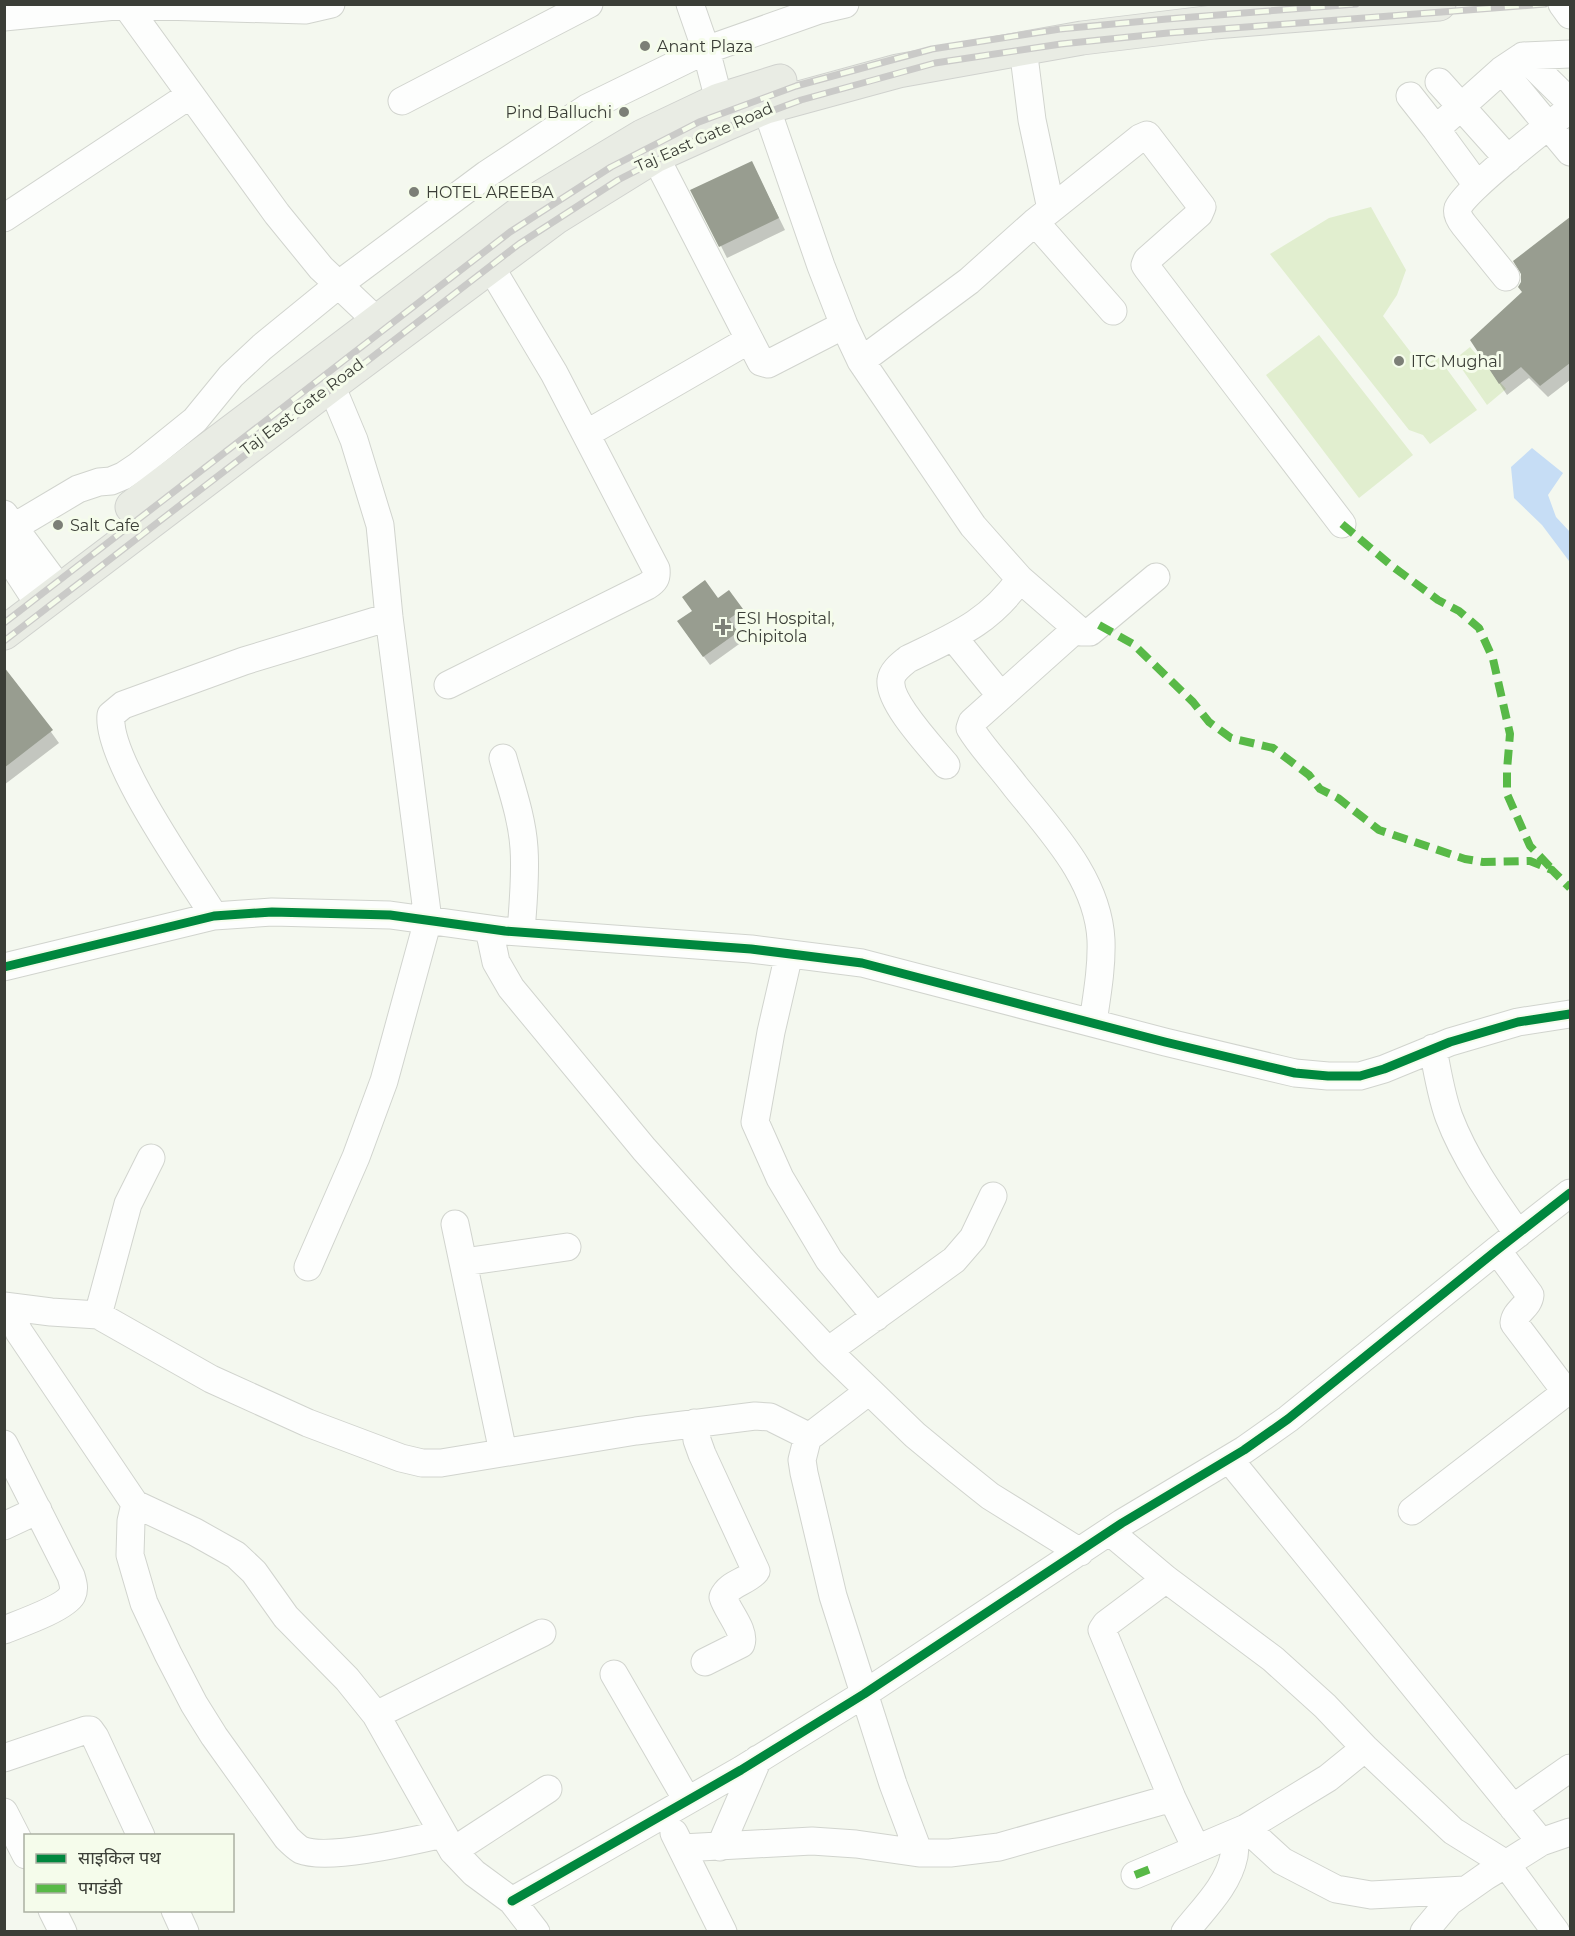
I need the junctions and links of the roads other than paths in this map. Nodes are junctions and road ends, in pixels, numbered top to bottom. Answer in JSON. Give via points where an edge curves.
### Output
{"nodes":[{"id":1,"x":331,"y":4,"type":"edge"},
{"id":2,"x":589,"y":4,"type":"edge"},
{"id":3,"x":690,"y":4,"type":"edge"},
{"id":4,"x":845,"y":4,"type":"edge"},
{"id":5,"x":1175,"y":4,"type":"edge"},
{"id":6,"x":1439,"y":4,"type":"edge"},
{"id":7,"x":1562,"y":4,"type":"edge"},
{"id":8,"x":125,"y":5,"type":"edge"},
{"id":9,"x":193,"y":6,"type":"edge"},
{"id":10,"x":1570,"y":15,"type":"edge"},
{"id":11,"x":4,"y":17,"type":"edge"},
{"id":12,"x":1023,"y":48,"type":"junction"},
{"id":13,"x":706,"y":50,"type":"junction"},
{"id":14,"x":1570,"y":54,"type":"edge"},
{"id":15,"x":1513,"y":63,"type":"junction"},
{"id":16,"x":1439,"y":82,"type":"dead end"},
{"id":17,"x":190,"y":95,"type":"junction"},
{"id":18,"x":1410,"y":96,"type":"dead end"},
{"id":19,"x":402,"y":101,"type":"dead end"},
{"id":20,"x":1570,"y":102,"type":"edge"},
{"id":21,"x":1461,"y":105,"type":"junction"},
{"id":22,"x":766,"y":107,"type":"junction"},
{"id":23,"x":1570,"y":109,"type":"edge"},
{"id":24,"x":724,"y":112,"type":"junction"},
{"id":25,"x":1549,"y":126,"type":"junction"},
{"id":26,"x":1436,"y":129,"type":"junction"},
{"id":27,"x":1570,"y":152,"type":"edge"},
{"id":28,"x":654,"y":156,"type":"junction"},
{"id":29,"x":1508,"y":159,"type":"junction"},
{"id":30,"x":1477,"y":185,"type":"junction"},
{"id":31,"x":1043,"y":215,"type":"junction"},
{"id":32,"x":4,"y":218,"type":"edge"},
{"id":33,"x":490,"y":266,"type":"junction"},
{"id":34,"x":1506,"y":277,"type":"dead end"},
{"id":35,"x":338,"y":285,"type":"junction"},
{"id":36,"x":1113,"y":311,"type":"dead end"},
{"id":37,"x":377,"y":321,"type":"junction"},
{"id":38,"x":844,"y":325,"type":"junction"},
{"id":39,"x":749,"y":340,"type":"junction"},
{"id":40,"x":861,"y":361,"type":"junction"},
{"id":41,"x":331,"y":385,"type":"junction"},
{"id":42,"x":586,"y":434,"type":"junction"},
{"id":43,"x":1342,"y":524,"type":"dead end"},
{"id":44,"x":7,"y":531,"type":"edge"},
{"id":45,"x":1156,"y":578,"type":"dead end"},
{"id":46,"x":1020,"y":579,"type":"junction"},
{"id":47,"x":36,"y":592,"type":"edge"},
{"id":48,"x":389,"y":617,"type":"junction"},
{"id":49,"x":1076,"y":629,"type":"junction"},
{"id":50,"x":4,"y":633,"type":"edge"},
{"id":51,"x":953,"y":637,"type":"junction"},
{"id":52,"x":448,"y":685,"type":"dead end"},
{"id":53,"x":1002,"y":696,"type":"junction"},
{"id":54,"x":503,"y":758,"type":"dead end"},
{"id":55,"x":946,"y":765,"type":"dead end"},
{"id":56,"x":214,"y":916,"type":"junction"},
{"id":57,"x":428,"y":920,"type":"junction"},
{"id":58,"x":489,"y":928,"type":"junction"},
{"id":59,"x":521,"y":932,"type":"junction"},
{"id":60,"x":789,"y":954,"type":"junction"},
{"id":61,"x":4,"y":967,"type":"edge"},
{"id":62,"x":1570,"y":1014,"type":"edge"},
{"id":63,"x":1094,"y":1022,"type":"junction"},
{"id":64,"x":1433,"y":1048,"type":"junction"},
{"id":65,"x":151,"y":1158,"type":"dead end"},
{"id":66,"x":1570,"y":1193,"type":"edge"},
{"id":67,"x":993,"y":1196,"type":"dead end"},
{"id":68,"x":455,"y":1224,"type":"dead end"},
{"id":69,"x":1518,"y":1234,"type":"junction"},
{"id":70,"x":567,"y":1247,"type":"dead end"},
{"id":71,"x":1497,"y":1250,"type":"junction"},
{"id":72,"x":464,"y":1262,"type":"junction"},
{"id":73,"x":308,"y":1267,"type":"dead end"},
{"id":74,"x":6,"y":1307,"type":"edge"},
{"id":75,"x":98,"y":1315,"type":"junction"},
{"id":76,"x":876,"y":1317,"type":"junction"},
{"id":77,"x":828,"y":1351,"type":"junction"},
{"id":78,"x":870,"y":1390,"type":"junction"},
{"id":79,"x":1568,"y":1390,"type":"edge"},
{"id":80,"x":695,"y":1423,"type":"junction"},
{"id":81,"x":808,"y":1436,"type":"junction"},
{"id":82,"x":4,"y":1444,"type":"edge"},
{"id":83,"x":503,"y":1452,"type":"junction"},
{"id":84,"x":1229,"y":1460,"type":"junction"},
{"id":85,"x":135,"y":1504,"type":"junction"},
{"id":86,"x":38,"y":1510,"type":"junction"},
{"id":87,"x":1412,"y":1511,"type":"dead end"},
{"id":88,"x":4,"y":1526,"type":"edge"},
{"id":89,"x":1110,"y":1532,"type":"junction"},
{"id":90,"x":1080,"y":1552,"type":"junction"},
{"id":91,"x":1166,"y":1580,"type":"junction"},
{"id":92,"x":4,"y":1630,"type":"edge"},
{"id":93,"x":542,"y":1632,"type":"dead end"},
{"id":94,"x":705,"y":1662,"type":"dead end"},
{"id":95,"x":614,"y":1674,"type":"dead end"},
{"id":96,"x":864,"y":1694,"type":"junction"},
{"id":97,"x":376,"y":1714,"type":"junction"},
{"id":98,"x":1365,"y":1748,"type":"junction"},
{"id":99,"x":4,"y":1758,"type":"edge"},
{"id":100,"x":758,"y":1759,"type":"junction"},
{"id":101,"x":1570,"y":1768,"type":"edge"},
{"id":102,"x":548,"y":1790,"type":"dead end"},
{"id":103,"x":1172,"y":1798,"type":"junction"},
{"id":104,"x":676,"y":1807,"type":"junction"},
{"id":105,"x":1513,"y":1808,"type":"junction"},
{"id":106,"x":4,"y":1812,"type":"edge"},
{"id":107,"x":1241,"y":1830,"type":"junction"},
{"id":108,"x":1570,"y":1832,"type":"edge"},
{"id":109,"x":140,"y":1834,"type":"edge"},
{"id":110,"x":1541,"y":1842,"type":"junction"},
{"id":111,"x":448,"y":1843,"type":"junction"},
{"id":112,"x":720,"y":1847,"type":"junction"},
{"id":113,"x":682,"y":1848,"type":"junction"},
{"id":114,"x":1196,"y":1848,"type":"junction"},
{"id":115,"x":24,"y":1851,"type":"edge"},
{"id":116,"x":919,"y":1853,"type":"junction"},
{"id":117,"x":1506,"y":1864,"type":"junction"},
{"id":118,"x":1136,"y":1875,"type":"dead end"},
{"id":119,"x":1465,"y":1890,"type":"junction"},
{"id":120,"x":53,"y":1912,"type":"edge"},
{"id":121,"x":176,"y":1912,"type":"edge"},
{"id":122,"x":519,"y":1920,"type":"edge"},
{"id":123,"x":1437,"y":1926,"type":"edge"},
{"id":124,"x":1570,"y":1928,"type":"edge"},
{"id":125,"x":63,"y":1932,"type":"edge"},
{"id":126,"x":185,"y":1932,"type":"edge"},
{"id":127,"x":723,"y":1932,"type":"edge"},
{"id":128,"x":1185,"y":1932,"type":"edge"},
{"id":129,"x":1556,"y":1932,"type":"edge"},
{"id":130,"x":1565,"y":1932,"type":"edge"}],
"edges":[{"from":1,"to":9,"type":"street","via":[[305,10]]},
{"from":2,"to":19,"type":"street"},
{"from":3,"to":13,"type":"street"},
{"from":4,"to":13,"type":"street"},
{"from":5,"to":24,"type":"main road","via":[[1020,26],[883,52],[812,70]]},
{"from":6,"to":12,"type":"main road","name":"Taj East Gate Road","via":[[1214,22]]},
{"from":7,"to":10,"type":"street"},
{"from":8,"to":9,"type":"street"},
{"from":8,"to":11,"type":"street"},
{"from":8,"to":17,"type":"street"},
{"from":12,"to":22,"type":"main road","name":"Taj East Gate Road","via":[[898,70]]},
{"from":12,"to":31,"type":"street"},
{"from":13,"to":24,"type":"street"},
{"from":13,"to":35,"type":"street","via":[[587,108],[487,174]]},
{"from":14,"to":15,"type":"street"},
{"from":15,"to":20,"type":"street"},
{"from":15,"to":21,"type":"street"},
{"from":15,"to":25,"type":"street"},
{"from":16,"to":21,"type":"street"},
{"from":17,"to":32,"type":"street"},
{"from":17,"to":35,"type":"street","via":[[277,214]]},
{"from":18,"to":26,"type":"street"},
{"from":21,"to":26,"type":"street"},
{"from":21,"to":29,"type":"street"},
{"from":22,"to":24,"type":"main road","name":"Taj East Gate Road"},
{"from":22,"to":38,"type":"street"},
{"from":23,"to":25,"type":"street"},
{"from":24,"to":28,"type":"main road","name":"Taj East Gate Road"},
{"from":24,"to":37,"type":"main road","via":[[643,136],[543,196]]},
{"from":25,"to":27,"type":"street"},
{"from":25,"to":29,"type":"street"},
{"from":26,"to":30,"type":"street"},
{"from":28,"to":33,"type":"main road","name":"Taj East Gate Road","via":[[555,218]]},
{"from":28,"to":39,"type":"street"},
{"from":29,"to":30,"type":"street"},
{"from":30,"to":34,"type":"street","via":[[1457,209],[1459,218]]},
{"from":31,"to":36,"type":"street"},
{"from":31,"to":40,"type":"street","via":[[969,280]]},
{"from":31,"to":43,"type":"street","via":[[1140,138],[1151,138],[1202,207],[1145,265]]},
{"from":33,"to":41,"type":"main road","name":"Taj East Gate Road"},
{"from":33,"to":42,"type":"street"},
{"from":35,"to":37,"type":"street"},
{"from":35,"to":44,"type":"street","via":[[262,347],[171,441],[123,476],[78,489]]},
{"from":37,"to":47,"type":"main road"},
{"from":38,"to":39,"type":"street","via":[[768,364],[759,359]]},
{"from":38,"to":40,"type":"street"},
{"from":39,"to":42,"type":"street"},
{"from":40,"to":46,"type":"street","via":[[967,518]]},
{"from":41,"to":47,"type":"main road","name":"Taj East Gate Road"},
{"from":41,"to":48,"type":"street","via":[[354,440],[380,525]]},
{"from":42,"to":52,"type":"street","via":[[656,569],[655,581]]},
{"from":44,"to":47,"type":"street"},
{"from":45,"to":49,"type":"street","via":[[1090,632]]},
{"from":46,"to":49,"type":"street"},
{"from":46,"to":51,"type":"street","via":[[984,619]]},
{"from":47,"to":50,"type":"main road","name":"Taj East Gate Road"},
{"from":48,"to":56,"type":"street","via":[[244,661],[123,705],[111,715],[118,749],[139,796]]},
{"from":48,"to":57,"type":"street"},
{"from":49,"to":53,"type":"street"},
{"from":51,"to":53,"type":"street"},
{"from":51,"to":55,"type":"street","via":[[908,659],[891,680],[900,709]]},
{"from":53,"to":63,"type":"street","via":[[970,728],[1060,842],[1091,897],[1101,940]]},
{"from":54,"to":59,"type":"street","via":[[524,846]]},
{"from":56,"to":57,"type":"street","via":[[272,912],[390,915]]},
{"from":56,"to":61,"type":"street"},
{"from":57,"to":58,"type":"street"},
{"from":57,"to":73,"type":"street","via":[[384,1082]]},
{"from":58,"to":59,"type":"street"},
{"from":58,"to":77,"type":"street","via":[[496,962],[511,988],[644,1149]]},
{"from":59,"to":60,"type":"street"},
{"from":60,"to":63,"type":"street","via":[[862,963]]},
{"from":60,"to":76,"type":"street","via":[[755,1122],[780,1178],[829,1260]]},
{"from":62,"to":64,"type":"street","via":[[1518,1022]]},
{"from":63,"to":64,"type":"street","via":[[1295,1073],[1328,1076],[1368,1074]]},
{"from":64,"to":69,"type":"street","via":[[1448,1114],[1459,1141]]},
{"from":65,"to":75,"type":"street","via":[[128,1204]]},
{"from":66,"to":69,"type":"street"},
{"from":67,"to":76,"type":"street","via":[[973,1238],[954,1260]]},
{"from":68,"to":72,"type":"street"},
{"from":69,"to":71,"type":"street"},
{"from":70,"to":72,"type":"street"},
{"from":71,"to":79,"type":"street","via":[[1530,1295],[1514,1323]]},
{"from":71,"to":84,"type":"street","via":[[1288,1419]]},
{"from":72,"to":83,"type":"street"},
{"from":74,"to":75,"type":"street"},
{"from":74,"to":85,"type":"street"},
{"from":75,"to":83,"type":"street","via":[[220,1383],[308,1423],[401,1458],[441,1463]]},
{"from":76,"to":77,"type":"street"},
{"from":77,"to":78,"type":"street"},
{"from":78,"to":81,"type":"street"},
{"from":78,"to":90,"type":"street","via":[[915,1435],[990,1496]]},
{"from":79,"to":87,"type":"street"},
{"from":80,"to":81,"type":"street","via":[[770,1417]]},
{"from":80,"to":83,"type":"street"},
{"from":80,"to":94,"type":"street","via":[[702,1454],[756,1571],[730,1587],[723,1597],[742,1634],[741,1644]]},
{"from":81,"to":96,"type":"street","via":[[802,1460],[804,1473],[833,1596]]},
{"from":82,"to":86,"type":"street"},
{"from":84,"to":89,"type":"street"},
{"from":84,"to":105,"type":"street"},
{"from":85,"to":97,"type":"street","via":[[236,1555],[254,1572],[286,1617]]},
{"from":85,"to":111,"type":"street","via":[[130,1555],[144,1603],[194,1704],[287,1838],[299,1849],[313,1853],[415,1841]]},
{"from":86,"to":88,"type":"street"},
{"from":86,"to":92,"type":"street","via":[[71,1576],[72,1596]]},
{"from":89,"to":90,"type":"street"},
{"from":89,"to":91,"type":"street"},
{"from":90,"to":96,"type":"street"},
{"from":91,"to":98,"type":"street","via":[[1273,1659]]},
{"from":91,"to":103,"type":"street","via":[[1102,1630]]},
{"from":93,"to":97,"type":"street"},
{"from":95,"to":104,"type":"street"},
{"from":96,"to":100,"type":"street"},
{"from":96,"to":116,"type":"street"},
{"from":97,"to":111,"type":"street"},
{"from":98,"to":107,"type":"street","via":[[1328,1778]]},
{"from":98,"to":117,"type":"street","via":[[1453,1831]]},
{"from":99,"to":109,"type":"street","via":[[90,1730]]},
{"from":100,"to":104,"type":"street"},
{"from":100,"to":112,"type":"street"},
{"from":101,"to":105,"type":"street"},
{"from":102,"to":111,"type":"street"},
{"from":103,"to":114,"type":"street"},
{"from":103,"to":116,"type":"street","via":[[999,1847]]},
{"from":104,"to":113,"type":"street"},
{"from":104,"to":122,"type":"street"},
{"from":105,"to":110,"type":"street"},
{"from":106,"to":115,"type":"street"},
{"from":107,"to":114,"type":"street"},
{"from":107,"to":119,"type":"street","via":[[1282,1862],[1336,1889],[1371,1895]]},
{"from":107,"to":128,"type":"street","via":[[1227,1875]]},
{"from":108,"to":110,"type":"street"},
{"from":110,"to":117,"type":"street"},
{"from":111,"to":122,"type":"street"},
{"from":112,"to":113,"type":"street"},
{"from":112,"to":116,"type":"street","via":[[812,1841]]},
{"from":113,"to":127,"type":"street"},
{"from":114,"to":118,"type":"street"},
{"from":117,"to":119,"type":"street"},
{"from":117,"to":129,"type":"street"},
{"from":119,"to":123,"type":"street","via":[[1449,1902]]},
{"from":120,"to":125,"type":"street"},
{"from":121,"to":126,"type":"street"},
{"from":124,"to":130,"type":"street"}]}
